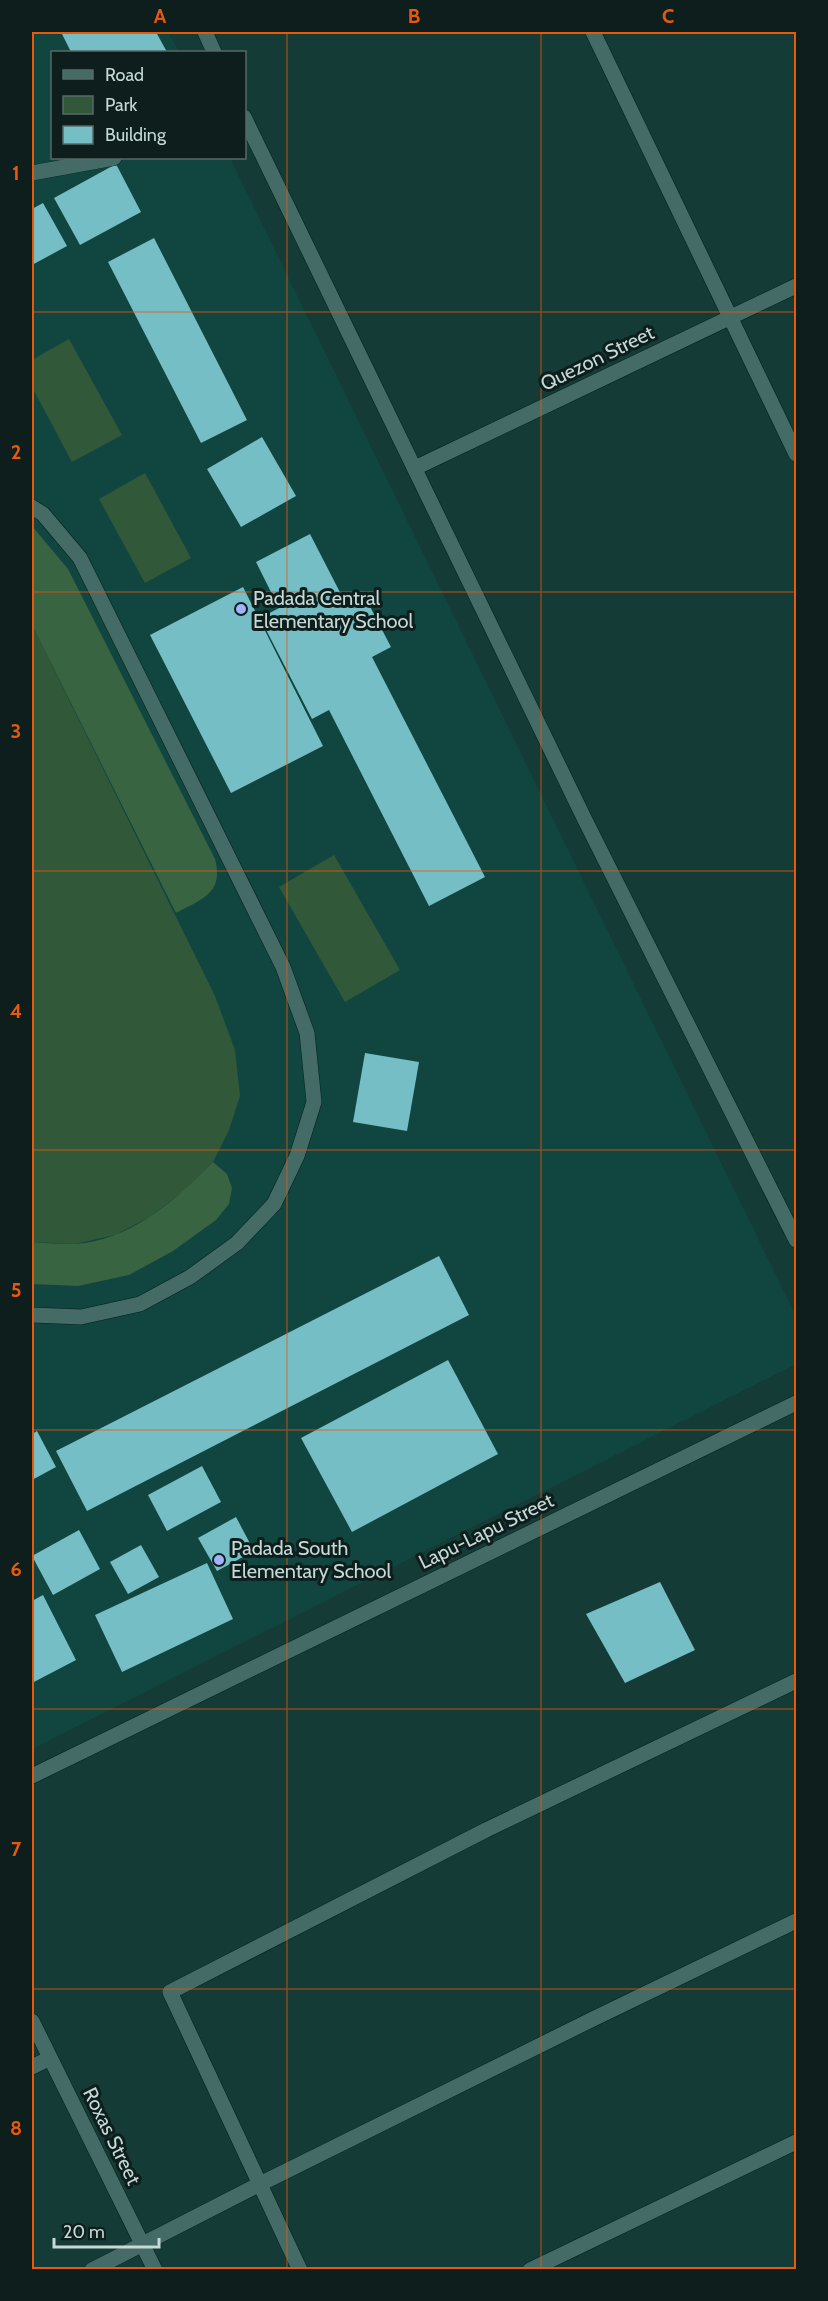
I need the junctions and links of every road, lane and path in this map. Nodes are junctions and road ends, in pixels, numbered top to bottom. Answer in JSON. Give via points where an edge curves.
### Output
{"nodes":[{"id":1,"x":205,"y":32,"type":"edge"},
{"id":2,"x":594,"y":32,"type":"edge"},
{"id":3,"x":214,"y":51,"type":"edge"},
{"id":4,"x":246,"y":121,"type":"edge"},
{"id":5,"x":109,"y":159,"type":"edge"},
{"id":6,"x":32,"y":173,"type":"edge"},
{"id":7,"x":796,"y":286,"type":"edge"},
{"id":8,"x":730,"y":317,"type":"junction"},
{"id":9,"x":796,"y":454,"type":"edge"},
{"id":10,"x":415,"y":468,"type":"junction"},
{"id":11,"x":32,"y":507,"type":"edge"},
{"id":12,"x":796,"y":1240,"type":"edge"},
{"id":13,"x":32,"y":1315,"type":"edge"},
{"id":14,"x":796,"y":1403,"type":"edge"},
{"id":15,"x":796,"y":1681,"type":"edge"},
{"id":16,"x":32,"y":1776,"type":"edge"},
{"id":17,"x":796,"y":1921,"type":"edge"},
{"id":18,"x":32,"y":2021,"type":"edge"},
{"id":19,"x":50,"y":2058,"type":"junction"},
{"id":20,"x":32,"y":2067,"type":"edge"},
{"id":21,"x":796,"y":2142,"type":"edge"},
{"id":22,"x":260,"y":2184,"type":"junction"},
{"id":23,"x":143,"y":2245,"type":"junction"},
{"id":24,"x":92,"y":2270,"type":"edge"},
{"id":25,"x":155,"y":2270,"type":"edge"},
{"id":26,"x":300,"y":2270,"type":"edge"},
{"id":27,"x":530,"y":2270,"type":"edge"}],
"edges":[{"from":1,"to":3,"type":"street"},
{"from":2,"to":8,"type":"street"},
{"from":4,"to":10,"type":"street"},
{"from":5,"to":6,"type":"street"},
{"from":7,"to":8,"type":"street","name":"Quezon Street"},
{"from":8,"to":9,"type":"street"},
{"from":8,"to":10,"type":"street","name":"Quezon Street"},
{"from":10,"to":12,"type":"street","via":[[585,820]]},
{"from":11,"to":13,"type":"street","via":[[43,514],[80,558],[283,967],[307,1034],[314,1102],[297,1156],[274,1204],[237,1243],[190,1277],[140,1304],[81,1317]]},
{"from":14,"to":16,"type":"street","name":"Lapu-Lapu Street"},
{"from":15,"to":22,"type":"street","via":[[486,1830],[170,1992]]},
{"from":17,"to":22,"type":"street"},
{"from":18,"to":19,"type":"street","name":"Roxas Street"},
{"from":19,"to":20,"type":"street"},
{"from":19,"to":23,"type":"street","name":"Roxas Street"},
{"from":21,"to":27,"type":"street"},
{"from":22,"to":23,"type":"street"},
{"from":22,"to":26,"type":"street"},
{"from":23,"to":24,"type":"street"},
{"from":23,"to":25,"type":"street","name":"Roxas Street"}]}
